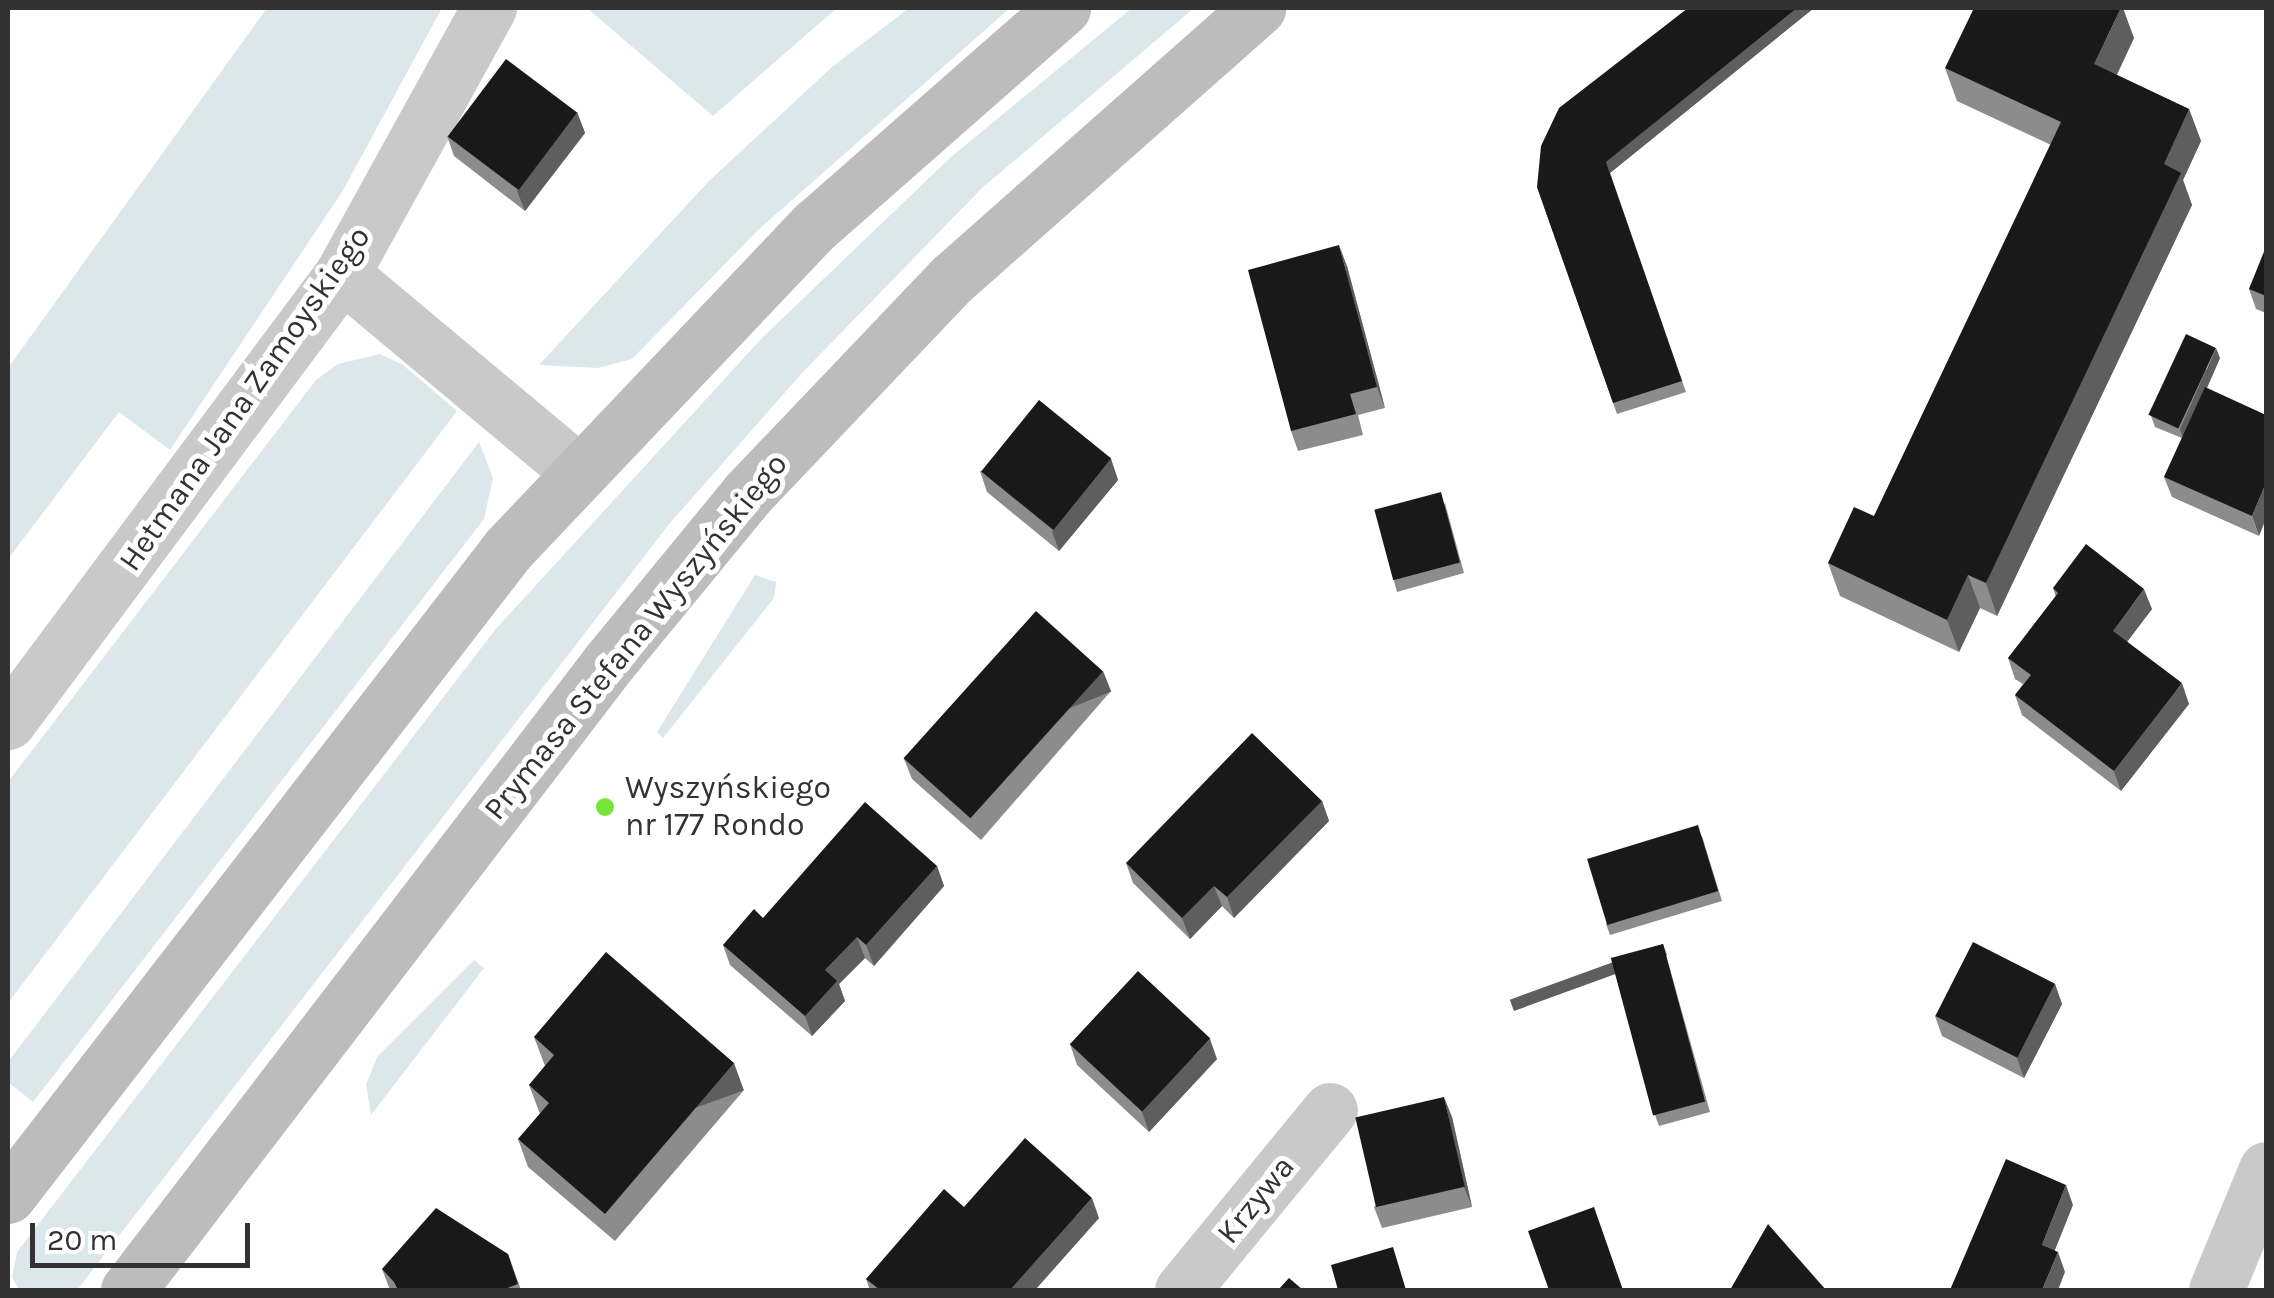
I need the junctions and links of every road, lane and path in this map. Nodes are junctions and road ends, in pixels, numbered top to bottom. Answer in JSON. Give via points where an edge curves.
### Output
{"nodes":[{"id":1,"x":489,"y":8,"type":"edge"},
{"id":2,"x":1063,"y":8,"type":"edge"},
{"id":3,"x":1258,"y":8,"type":"edge"},
{"id":4,"x":342,"y":274,"type":"junction"},
{"id":5,"x":578,"y":472,"type":"junction"},
{"id":6,"x":8,"y":722,"type":"edge"},
{"id":7,"x":1330,"y":1110,"type":"dead end"},
{"id":8,"x":2266,"y":1169,"type":"edge"},
{"id":9,"x":8,"y":1196,"type":"edge"},
{"id":10,"x":128,"y":1290,"type":"edge"},
{"id":11,"x":1182,"y":1290,"type":"edge"},
{"id":12,"x":2216,"y":1290,"type":"edge"}],
"edges":[{"from":1,"to":4,"type":"street","name":"Hetmana Jana Zamoyskiego"},
{"from":2,"to":5,"type":"main road","via":[[816,225]]},
{"from":3,"to":10,"type":"main road","name":"Prymasa Stefana Wyszyńskiego","via":[[952,279],[736,507]]},
{"from":4,"to":5,"type":"street"},
{"from":4,"to":6,"type":"street","name":"Hetmana Jana Zamoyskiego"},
{"from":5,"to":9,"type":"main road","via":[[423,652]]},
{"from":7,"to":11,"type":"street","name":"Krzywa"},
{"from":8,"to":12,"type":"street"}]}
